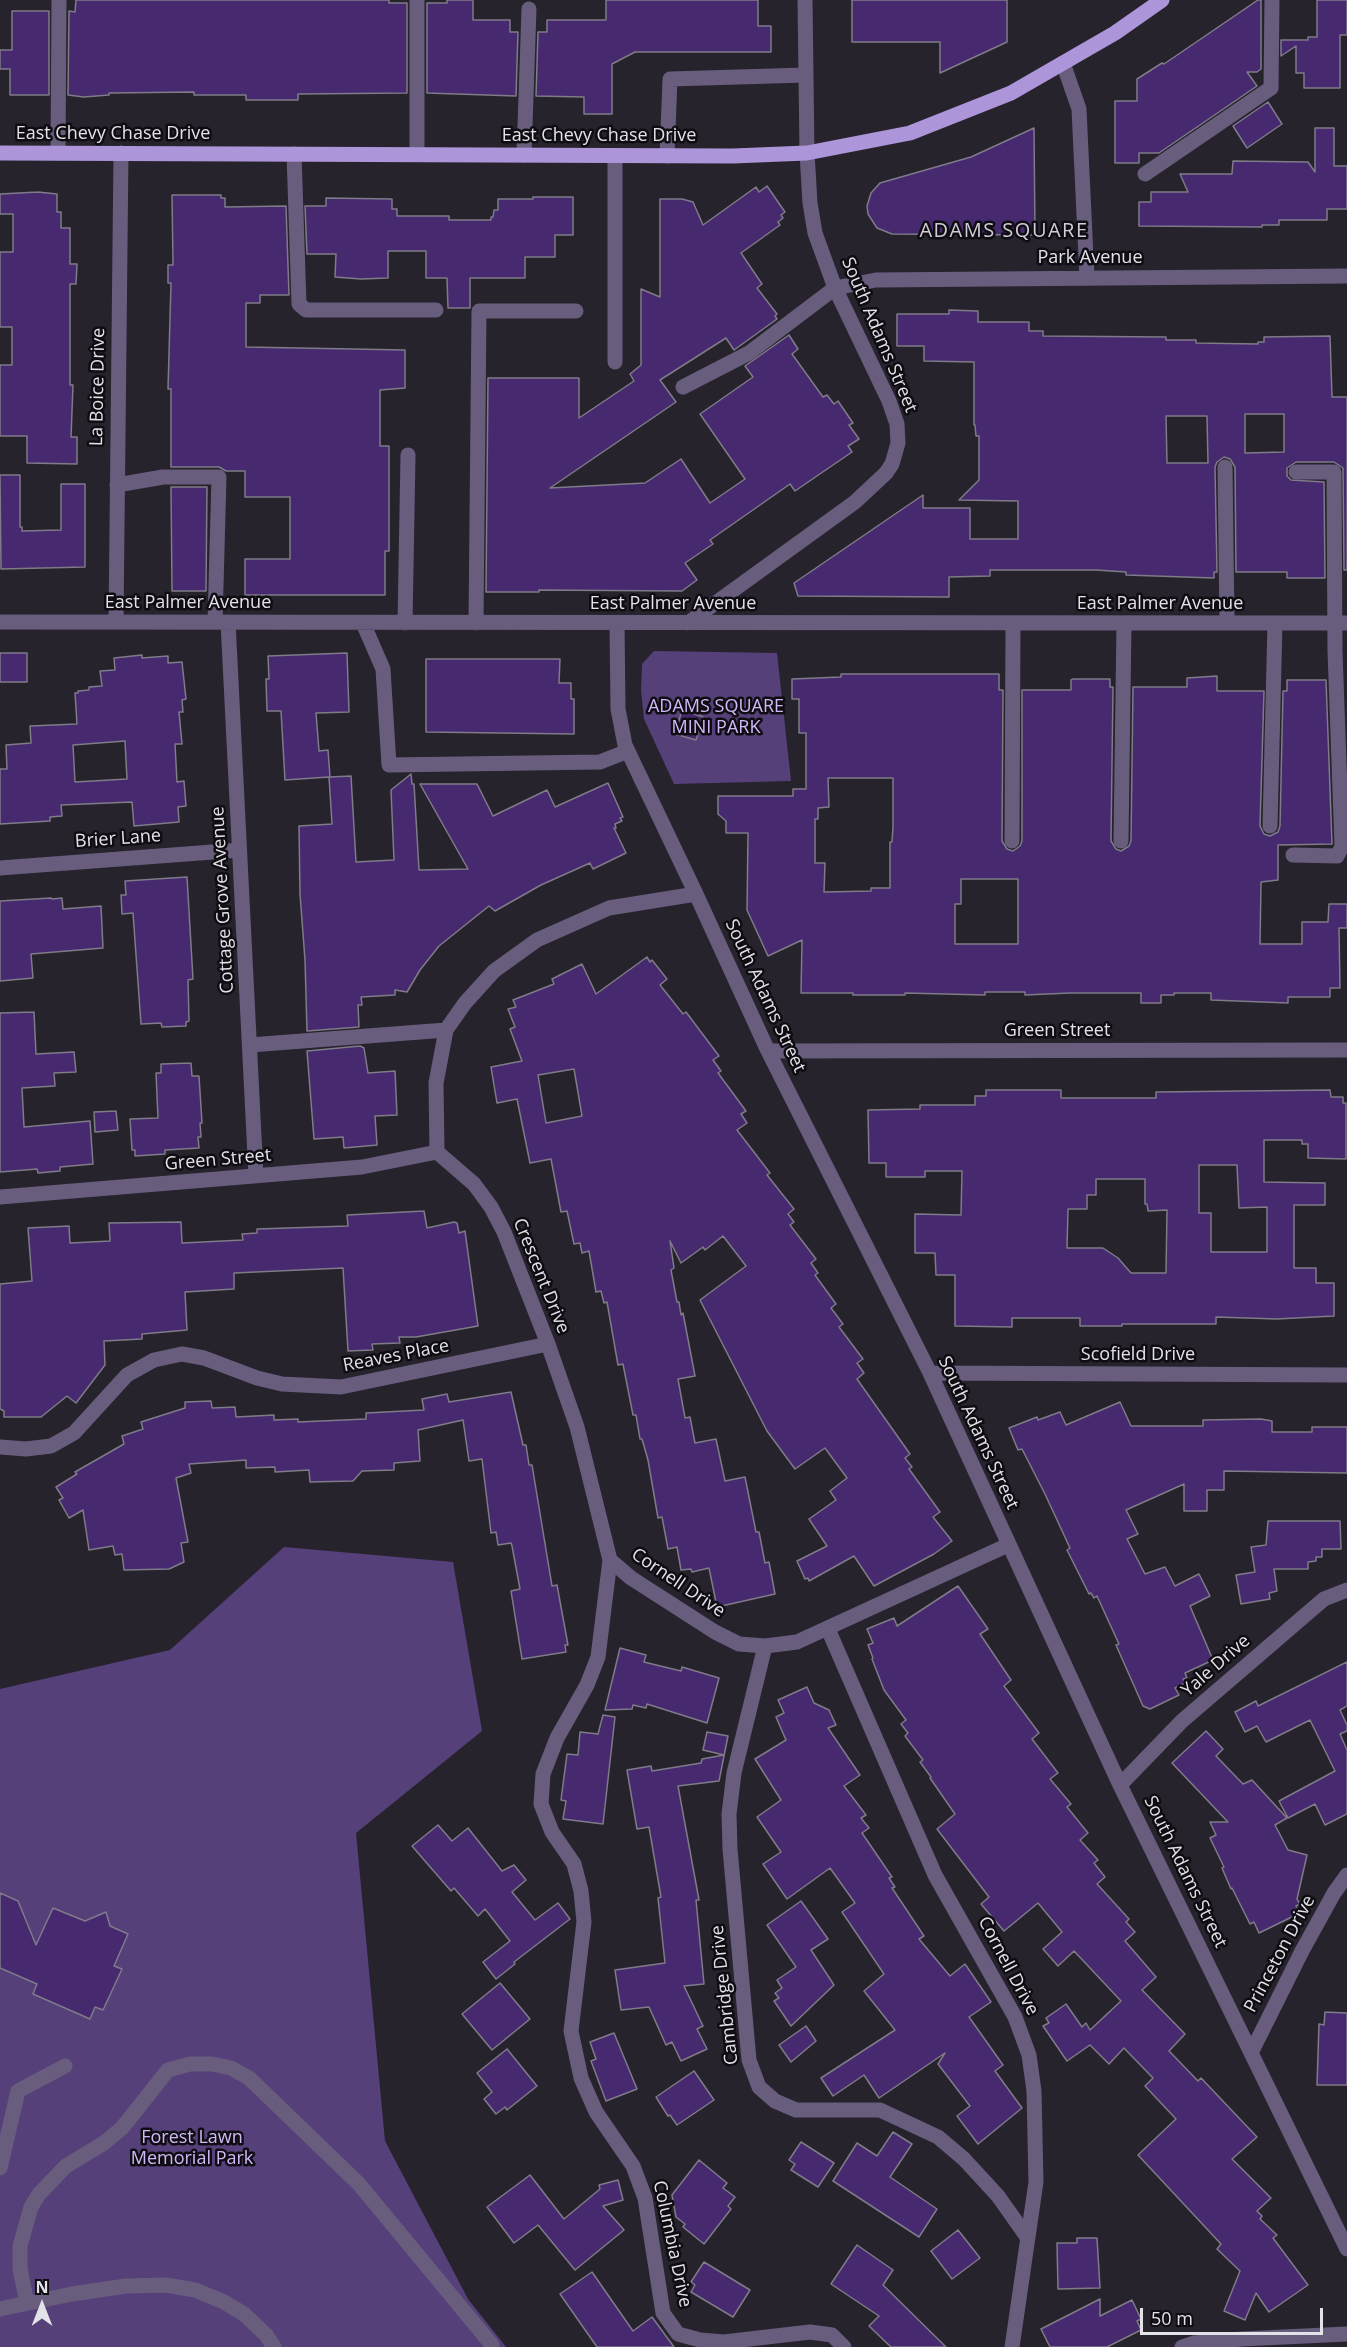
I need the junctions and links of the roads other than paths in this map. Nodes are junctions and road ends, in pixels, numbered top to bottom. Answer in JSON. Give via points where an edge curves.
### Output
{"nodes":[{"id":1,"x":59,"y":0,"type":"edge"},
{"id":2,"x":417,"y":0,"type":"edge"},
{"id":3,"x":805,"y":0,"type":"edge"},
{"id":4,"x":1162,"y":0,"type":"edge"},
{"id":5,"x":1272,"y":0,"type":"edge"},
{"id":6,"x":529,"y":9,"type":"dead end"},
{"id":7,"x":1063,"y":63,"type":"junction"},
{"id":8,"x":806,"y":75,"type":"junction"},
{"id":9,"x":0,"y":153,"type":"edge"},
{"id":10,"x":58,"y":153,"type":"junction"},
{"id":11,"x":121,"y":153,"type":"junction"},
{"id":12,"x":807,"y":153,"type":"junction"},
{"id":13,"x":294,"y":154,"type":"junction"},
{"id":14,"x":417,"y":154,"type":"junction"},
{"id":15,"x":524,"y":155,"type":"junction"},
{"id":16,"x":615,"y":156,"type":"junction"},
{"id":17,"x":668,"y":156,"type":"junction"},
{"id":18,"x":1145,"y":174,"type":"dead end"},
{"id":19,"x":1347,"y":276,"type":"edge"},
{"id":20,"x":1088,"y":278,"type":"junction"},
{"id":21,"x":835,"y":288,"type":"junction"},
{"id":22,"x":436,"y":310,"type":"dead end"},
{"id":23,"x":576,"y":311,"type":"dead end"},
{"id":24,"x":615,"y":362,"type":"dead end"},
{"id":25,"x":683,"y":387,"type":"dead end"},
{"id":26,"x":408,"y":455,"type":"dead end"},
{"id":27,"x":1224,"y":467,"type":"dead end"},
{"id":28,"x":1296,"y":472,"type":"dead end"},
{"id":29,"x":117,"y":485,"type":"junction"},
{"id":30,"x":0,"y":622,"type":"edge"},
{"id":31,"x":116,"y":622,"type":"junction"},
{"id":32,"x":222,"y":622,"type":"junction"},
{"id":33,"x":363,"y":623,"type":"junction"},
{"id":34,"x":405,"y":623,"type":"junction"},
{"id":35,"x":476,"y":623,"type":"junction"},
{"id":36,"x":617,"y":623,"type":"junction"},
{"id":37,"x":688,"y":623,"type":"junction"},
{"id":38,"x":1013,"y":623,"type":"junction"},
{"id":39,"x":1124,"y":623,"type":"junction"},
{"id":40,"x":1227,"y":623,"type":"junction"},
{"id":41,"x":1275,"y":623,"type":"junction"},
{"id":42,"x":1341,"y":623,"type":"edge"},
{"id":43,"x":628,"y":751,"type":"junction"},
{"id":44,"x":1270,"y":826,"type":"dead end"},
{"id":45,"x":1012,"y":840,"type":"dead end"},
{"id":46,"x":1121,"y":841,"type":"dead end"},
{"id":47,"x":239,"y":850,"type":"junction"},
{"id":48,"x":1293,"y":855,"type":"dead end"},
{"id":49,"x":0,"y":868,"type":"edge"},
{"id":50,"x":696,"y":894,"type":"junction"},
{"id":51,"x":446,"y":1030,"type":"junction"},
{"id":52,"x":250,"y":1045,"type":"junction"},
{"id":53,"x":1347,"y":1050,"type":"edge"},
{"id":54,"x":768,"y":1051,"type":"junction"},
{"id":55,"x":438,"y":1152,"type":"junction"},
{"id":56,"x":256,"y":1176,"type":"junction"},
{"id":57,"x":0,"y":1197,"type":"edge"},
{"id":58,"x":548,"y":1344,"type":"junction"},
{"id":59,"x":930,"y":1373,"type":"junction"},
{"id":60,"x":1347,"y":1375,"type":"edge"},
{"id":61,"x":0,"y":1447,"type":"edge"},
{"id":62,"x":1008,"y":1545,"type":"junction"},
{"id":63,"x":610,"y":1560,"type":"junction"},
{"id":64,"x":1347,"y":1590,"type":"edge"},
{"id":65,"x":828,"y":1629,"type":"junction"},
{"id":66,"x":765,"y":1646,"type":"junction"},
{"id":67,"x":1120,"y":1785,"type":"junction"},
{"id":68,"x":1347,"y":1875,"type":"edge"},
{"id":69,"x":1251,"y":2053,"type":"junction"},
{"id":70,"x":65,"y":2066,"type":"dead end"},
{"id":71,"x":0,"y":2168,"type":"edge"},
{"id":72,"x":1027,"y":2237,"type":"junction"},
{"id":73,"x":1347,"y":2249,"type":"edge"},
{"id":74,"x":27,"y":2303,"type":"junction"},
{"id":75,"x":0,"y":2309,"type":"edge"},
{"id":76,"x":1347,"y":2334,"type":"edge"},
{"id":77,"x":492,"y":2345,"type":"dead end"},
{"id":78,"x":1190,"y":2346,"type":"edge"},
{"id":79,"x":274,"y":2347,"type":"edge"},
{"id":80,"x":844,"y":2347,"type":"edge"},
{"id":81,"x":1012,"y":2347,"type":"edge"}],
"edges":[{"from":1,"to":10,"type":"street"},
{"from":2,"to":14,"type":"street"},
{"from":3,"to":8,"type":"street","name":"South Adams Street"},
{"from":4,"to":7,"type":"main road","name":"East Chevy Chase Drive"},
{"from":5,"to":18,"type":"street","via":[[1271,88]]},
{"from":6,"to":15,"type":"street"},
{"from":7,"to":12,"type":"main road","name":"East Chevy Chase Drive","via":[[1011,93],[910,133]]},
{"from":7,"to":20,"type":"street","via":[[1079,109]]},
{"from":8,"to":12,"type":"street","name":"South Adams Street"},
{"from":8,"to":17,"type":"street","via":[[669,79]]},
{"from":9,"to":10,"type":"main road","name":"East Chevy Chase Drive"},
{"from":10,"to":11,"type":"main road","name":"East Chevy Chase Drive"},
{"from":11,"to":13,"type":"main road","name":"East Chevy Chase Drive"},
{"from":11,"to":29,"type":"street","name":"La Boice Drive"},
{"from":12,"to":17,"type":"main road","name":"East Chevy Chase Drive"},
{"from":12,"to":21,"type":"street","name":"South Adams Street","via":[[815,233]]},
{"from":13,"to":14,"type":"main road","name":"East Chevy Chase Drive"},
{"from":13,"to":22,"type":"street","via":[[299,304],[306,310]]},
{"from":14,"to":15,"type":"main road","name":"East Chevy Chase Drive"},
{"from":15,"to":16,"type":"main road","name":"East Chevy Chase Drive"},
{"from":16,"to":17,"type":"main road","name":"East Chevy Chase Drive"},
{"from":16,"to":24,"type":"street"},
{"from":19,"to":20,"type":"street","name":"Park Avenue"},
{"from":20,"to":21,"type":"street","name":"Park Avenue","via":[[883,279]]},
{"from":21,"to":25,"type":"street","via":[[749,353]]},
{"from":21,"to":37,"type":"street","name":"South Adams Street","via":[[895,416],[898,443],[892,464],[855,502]]},
{"from":23,"to":35,"type":"street","via":[[479,311]]},
{"from":26,"to":34,"type":"street"},
{"from":27,"to":40,"type":"street"},
{"from":28,"to":42,"type":"street","via":[[1334,472]]},
{"from":29,"to":31,"type":"street","name":"La Boice Drive"},
{"from":29,"to":32,"type":"street","name":"Cottage Grove Avenue","via":[[163,477],[219,477]]},
{"from":30,"to":31,"type":"street","name":"East Palmer Avenue"},
{"from":31,"to":32,"type":"street","name":"East Palmer Avenue"},
{"from":32,"to":33,"type":"street","name":"East Palmer Avenue"},
{"from":32,"to":47,"type":"street","name":"Cottage Grove Avenue"},
{"from":33,"to":34,"type":"street","name":"East Palmer Avenue"},
{"from":33,"to":43,"type":"street","via":[[383,669],[389,765],[600,762]]},
{"from":34,"to":35,"type":"street","name":"East Palmer Avenue"},
{"from":35,"to":36,"type":"street","name":"East Palmer Avenue"},
{"from":36,"to":37,"type":"street","name":"East Palmer Avenue"},
{"from":36,"to":43,"type":"street","name":"South Adams Street","via":[[618,709]]},
{"from":37,"to":38,"type":"street","name":"East Palmer Avenue"},
{"from":38,"to":39,"type":"street","name":"East Palmer Avenue"},
{"from":38,"to":45,"type":"street"},
{"from":39,"to":40,"type":"street","name":"East Palmer Avenue"},
{"from":39,"to":46,"type":"street"},
{"from":40,"to":41,"type":"street","name":"East Palmer Avenue"},
{"from":41,"to":42,"type":"street","name":"East Palmer Avenue"},
{"from":41,"to":44,"type":"street"},
{"from":42,"to":48,"type":"street","via":[[1342,847],[1337,856]]},
{"from":43,"to":50,"type":"street","name":"South Adams Street"},
{"from":47,"to":49,"type":"street","name":"Brier Lane"},
{"from":47,"to":52,"type":"street","name":"Cottage Grove Avenue"},
{"from":50,"to":51,"type":"street","via":[[609,908],[537,940],[494,971]]},
{"from":50,"to":54,"type":"street","name":"South Adams Street"},
{"from":51,"to":52,"type":"street"},
{"from":51,"to":55,"type":"street","via":[[436,1083]]},
{"from":52,"to":56,"type":"street","name":"Cottage Grove Avenue"},
{"from":53,"to":54,"type":"street","name":"Green Street"},
{"from":54,"to":59,"type":"street","name":"South Adams Street"},
{"from":55,"to":56,"type":"street","name":"Green Street","via":[[362,1167]]},
{"from":55,"to":58,"type":"street","name":"Crescent Drive","via":[[474,1184],[491,1207]]},
{"from":56,"to":57,"type":"street","name":"Green Street"},
{"from":58,"to":61,"type":"street","name":"Reaves Place","via":[[342,1387],[282,1384],[182,1354],[154,1360],[127,1376],[74,1433],[51,1446]]},
{"from":58,"to":63,"type":"street","name":"Crescent Drive","via":[[577,1427]]},
{"from":59,"to":60,"type":"street","name":"Scofield Drive"},
{"from":59,"to":62,"type":"street","name":"South Adams Street"},
{"from":62,"to":65,"type":"street","name":"Cornell Drive"},
{"from":62,"to":67,"type":"street","name":"South Adams Street"},
{"from":63,"to":66,"type":"street","name":"Cornell Drive","via":[[715,1632],[739,1644]]},
{"from":63,"to":80,"type":"street","name":"Columbia Drive","via":[[598,1657],[557,1738],[542,1784],[541,1804],[552,1832],[574,1864],[581,1891],[584,1922],[571,2031],[581,2078],[596,2112],[633,2166],[645,2198],[663,2313],[678,2334],[724,2342],[810,2332],[831,2335]]},
{"from":64,"to":67,"type":"street","name":"Yale Drive","via":[[1324,1599],[1182,1721]]},
{"from":65,"to":66,"type":"street","name":"Cornell Drive","via":[[798,1642]]},
{"from":65,"to":72,"type":"street","name":"Cornell Drive","via":[[934,1875],[1010,2007],[1029,2055],[1034,2091],[1036,2182]]},
{"from":66,"to":72,"type":"street","name":"Cambridge Drive","via":[[734,1773],[729,1815],[749,2060],[759,2087],[775,2101],[796,2110],[880,2110],[938,2137],[998,2196]]},
{"from":67,"to":69,"type":"street","name":"South Adams Street"},
{"from":68,"to":69,"type":"street","name":"Princeton Drive","via":[[1302,1951]]},
{"from":69,"to":73,"type":"street","name":"South Adams Street"},
{"from":70,"to":71,"type":"street","via":[[18,2091]]},
{"from":72,"to":81,"type":"street","name":"Cornell Drive"},
{"from":74,"to":75,"type":"street"},
{"from":74,"to":77,"type":"street","via":[[20,2246],[31,2207],[39,2194],[66,2166],[122,2128],[168,2070],[212,2064],[249,2078],[332,2156]]},
{"from":74,"to":79,"type":"street","via":[[126,2286],[166,2285],[195,2290],[244,2314]]},
{"from":76,"to":78,"type":"street"}]}
